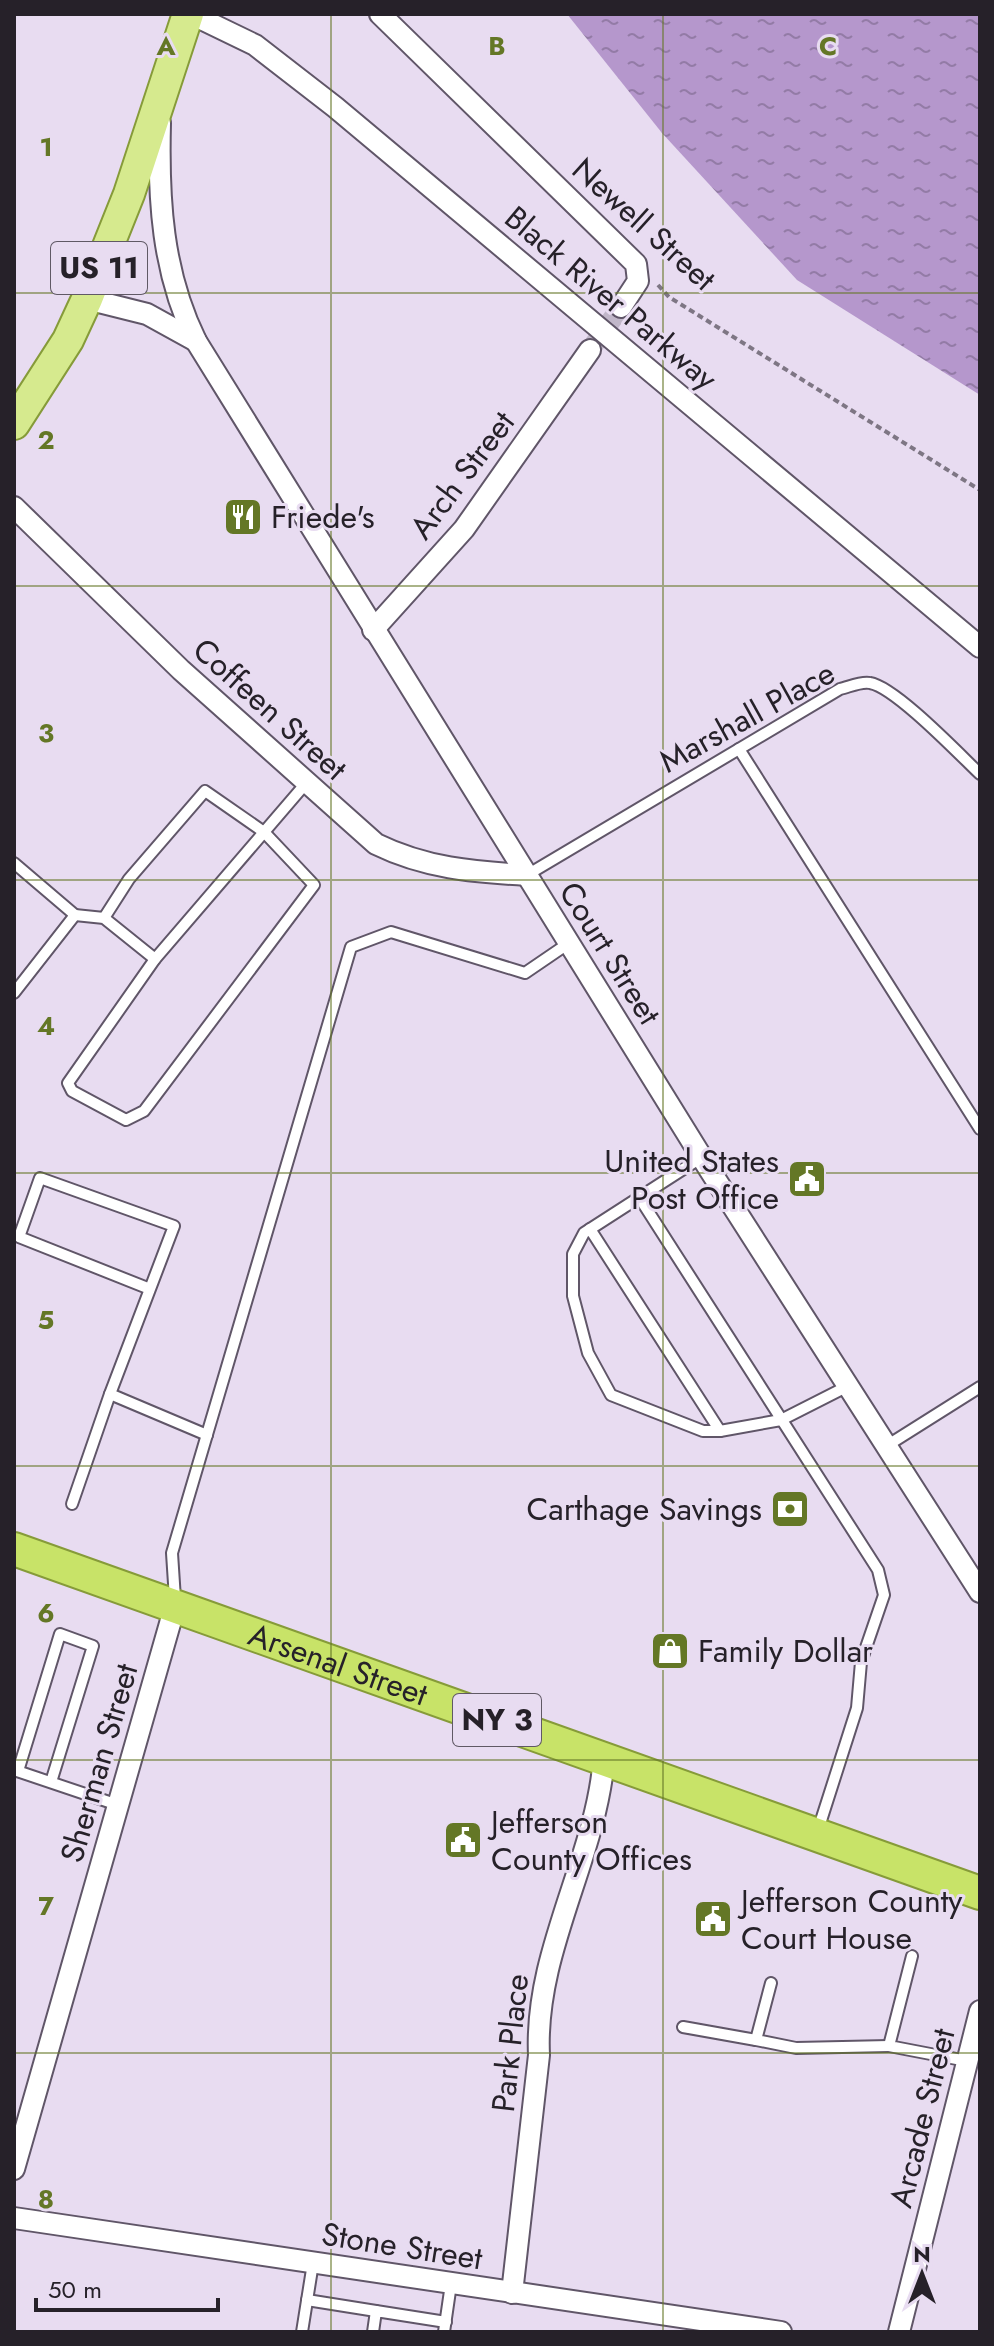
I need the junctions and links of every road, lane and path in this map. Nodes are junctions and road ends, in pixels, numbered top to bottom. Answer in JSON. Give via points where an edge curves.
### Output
{"nodes":[{"id":1,"x":190,"y":14,"type":"edge"},
{"id":2,"x":380,"y":14,"type":"edge"},
{"id":3,"x":160,"y":100,"type":"junction"},
{"id":4,"x":636,"y":264,"type":"junction"},
{"id":5,"x":87,"y":299,"type":"junction"},
{"id":6,"x":621,"y":307,"type":"tunnel mouth"},
{"id":7,"x":196,"y":341,"type":"junction"},
{"id":8,"x":590,"y":350,"type":"tunnel mouth"},
{"id":9,"x":14,"y":424,"type":"edge"},
{"id":10,"x":980,"y":490,"type":"edge"},
{"id":11,"x":14,"y":507,"type":"edge"},
{"id":12,"x":373,"y":630,"type":"junction"},
{"id":13,"x":980,"y":647,"type":"edge"},
{"id":14,"x":739,"y":749,"type":"junction"},
{"id":15,"x":980,"y":774,"type":"edge"},
{"id":16,"x":307,"y":782,"type":"junction"},
{"id":17,"x":264,"y":832,"type":"junction"},
{"id":18,"x":14,"y":863,"type":"edge"},
{"id":19,"x":527,"y":875,"type":"junction"},
{"id":20,"x":75,"y":915,"type":"junction"},
{"id":21,"x":104,"y":918,"type":"junction"},
{"id":22,"x":569,"y":943,"type":"junction"},
{"id":23,"x":155,"y":959,"type":"junction"},
{"id":24,"x":14,"y":993,"type":"edge"},
{"id":25,"x":980,"y":1129,"type":"edge"},
{"id":26,"x":702,"y":1157,"type":"junction"},
{"id":27,"x":639,"y":1197,"type":"junction"},
{"id":28,"x":590,"y":1229,"type":"junction"},
{"id":29,"x":150,"y":1289,"type":"junction"},
{"id":30,"x":850,"y":1385,"type":"junction"},
{"id":31,"x":980,"y":1387,"type":"edge"},
{"id":32,"x":110,"y":1394,"type":"junction"},
{"id":33,"x":781,"y":1420,"type":"junction"},
{"id":34,"x":720,"y":1431,"type":"junction"},
{"id":35,"x":207,"y":1435,"type":"junction"},
{"id":36,"x":888,"y":1445,"type":"junction"},
{"id":37,"x":72,"y":1504,"type":"dead end"},
{"id":38,"x":14,"y":1549,"type":"edge"},
{"id":39,"x":980,"y":1592,"type":"edge"},
{"id":40,"x":175,"y":1606,"type":"junction"},
{"id":41,"x":604,"y":1758,"type":"junction"},
{"id":42,"x":16,"y":1770,"type":"edge"},
{"id":43,"x":51,"y":1782,"type":"junction"},
{"id":44,"x":118,"y":1805,"type":"junction"},
{"id":45,"x":817,"y":1834,"type":"junction"},
{"id":46,"x":980,"y":1893,"type":"edge"},
{"id":47,"x":912,"y":1956,"type":"dead end"},
{"id":48,"x":771,"y":1983,"type":"dead end"},
{"id":49,"x":980,"y":2011,"type":"edge"},
{"id":50,"x":683,"y":2027,"type":"dead end"},
{"id":51,"x":756,"y":2040,"type":"junction"},
{"id":52,"x":889,"y":2046,"type":"junction"},
{"id":53,"x":967,"y":2061,"type":"junction"},
{"id":54,"x":14,"y":2169,"type":"edge"},
{"id":55,"x":14,"y":2218,"type":"edge"},
{"id":56,"x":313,"y":2263,"type":"junction"},
{"id":57,"x":451,"y":2284,"type":"junction"},
{"id":58,"x":512,"y":2293,"type":"junction"},
{"id":59,"x":307,"y":2300,"type":"junction"},
{"id":60,"x":376,"y":2311,"type":"junction"},
{"id":61,"x":445,"y":2327,"type":"edge"},
{"id":62,"x":302,"y":2332,"type":"edge"},
{"id":63,"x":373,"y":2332,"type":"edge"},
{"id":64,"x":781,"y":2332,"type":"edge"},
{"id":65,"x":899,"y":2332,"type":"edge"}],
"edges":[{"from":1,"to":3,"type":"main road","number":"US 11"},
{"from":1,"to":13,"type":"street","name":"Black River Parkway","via":[[255,45],[335,107]]},
{"from":2,"to":4,"type":"street","name":"Newell Street"},
{"from":3,"to":5,"type":"main road","number":"US 11"},
{"from":3,"to":7,"type":"street","name":"Court Street","via":[[163,238],[183,315]]},
{"from":4,"to":6,"type":"street","via":[[638,281]]},
{"from":4,"to":10,"type":"path","name":"Newell Street","via":[[669,297]]},
{"from":5,"to":7,"type":"street","name":"Court Street","via":[[147,314]]},
{"from":5,"to":9,"type":"main road","number":"US 11","via":[[68,340]]},
{"from":7,"to":12,"type":"street","name":"Court Street"},
{"from":8,"to":12,"type":"street","name":"Arch Street","via":[[464,529]]},
{"from":11,"to":16,"type":"street","name":"Coffeen Street","via":[[181,670]]},
{"from":12,"to":19,"type":"street","name":"Court Street"},
{"from":14,"to":15,"type":"lane","name":"Marshall Place","via":[[840,689],[872,683],[900,700]]},
{"from":14,"to":19,"type":"lane","name":"Marshall Place"},
{"from":14,"to":25,"type":"lane"},
{"from":16,"to":17,"type":"lane"},
{"from":16,"to":19,"type":"street","name":"Coffeen Street","via":[[376,844],[410,861],[466,872]]},
{"from":17,"to":21,"type":"lane","via":[[205,791],[129,879]]},
{"from":17,"to":23,"type":"lane"},
{"from":17,"to":23,"type":"lane","via":[[314,885],[144,1111],[126,1120],[72,1091],[68,1083]]},
{"from":18,"to":20,"type":"lane"},
{"from":19,"to":22,"type":"street","name":"Court Street"},
{"from":20,"to":21,"type":"lane"},
{"from":20,"to":24,"type":"lane"},
{"from":21,"to":23,"type":"lane"},
{"from":22,"to":26,"type":"street","name":"Court Street"},
{"from":22,"to":35,"type":"lane","via":[[525,973],[391,932],[351,947]]},
{"from":26,"to":27,"type":"lane"},
{"from":26,"to":30,"type":"street","name":"Court Street"},
{"from":27,"to":28,"type":"lane"},
{"from":27,"to":33,"type":"lane"},
{"from":28,"to":34,"type":"lane"},
{"from":28,"to":34,"type":"lane","via":[[573,1254],[573,1296],[588,1353],[611,1395],[703,1431]]},
{"from":29,"to":29,"type":"lane","via":[[174,1226],[40,1178],[19,1237]]},
{"from":29,"to":32,"type":"lane"},
{"from":30,"to":33,"type":"lane"},
{"from":30,"to":36,"type":"street","name":"Court Street"},
{"from":31,"to":36,"type":"lane"},
{"from":32,"to":35,"type":"lane"},
{"from":32,"to":37,"type":"lane"},
{"from":33,"to":34,"type":"lane"},
{"from":33,"to":45,"type":"lane","via":[[884,1585],[861,1662],[857,1708]]},
{"from":35,"to":40,"type":"lane","via":[[172,1553]]},
{"from":36,"to":39,"type":"street","name":"Court Street"},
{"from":38,"to":40,"type":"highway","name":"Arsenal Street","number":"NY 3"},
{"from":40,"to":41,"type":"highway","name":"Arsenal Street","number":"NY 3"},
{"from":40,"to":44,"type":"street","name":"Sherman Street"},
{"from":41,"to":45,"type":"highway","name":"Arsenal Street","number":"NY 3"},
{"from":41,"to":58,"type":"street","name":"Park Place","via":[[601,1793],[552,1952],[537,2022],[539,2055]]},
{"from":42,"to":43,"type":"lane"},
{"from":42,"to":43,"type":"lane","via":[[60,1634],[93,1646]]},
{"from":43,"to":44,"type":"lane"},
{"from":44,"to":54,"type":"street","name":"Sherman Street"},
{"from":45,"to":46,"type":"highway","name":"Arsenal Street","number":"NY 3"},
{"from":47,"to":52,"type":"lane"},
{"from":48,"to":51,"type":"lane"},
{"from":49,"to":53,"type":"street","name":"Arcade Street"},
{"from":50,"to":51,"type":"lane"},
{"from":51,"to":52,"type":"lane","via":[[796,2048]]},
{"from":52,"to":53,"type":"lane"},
{"from":53,"to":65,"type":"street","name":"Arcade Street"},
{"from":55,"to":56,"type":"street","name":"Stone Street"},
{"from":56,"to":57,"type":"street","name":"Stone Street"},
{"from":56,"to":59,"type":"lane"},
{"from":57,"to":58,"type":"street","name":"Stone Street"},
{"from":57,"to":61,"type":"lane"},
{"from":58,"to":64,"type":"street","name":"Stone Street"},
{"from":59,"to":60,"type":"lane"},
{"from":59,"to":62,"type":"lane"},
{"from":60,"to":61,"type":"lane"},
{"from":60,"to":63,"type":"lane"}]}
